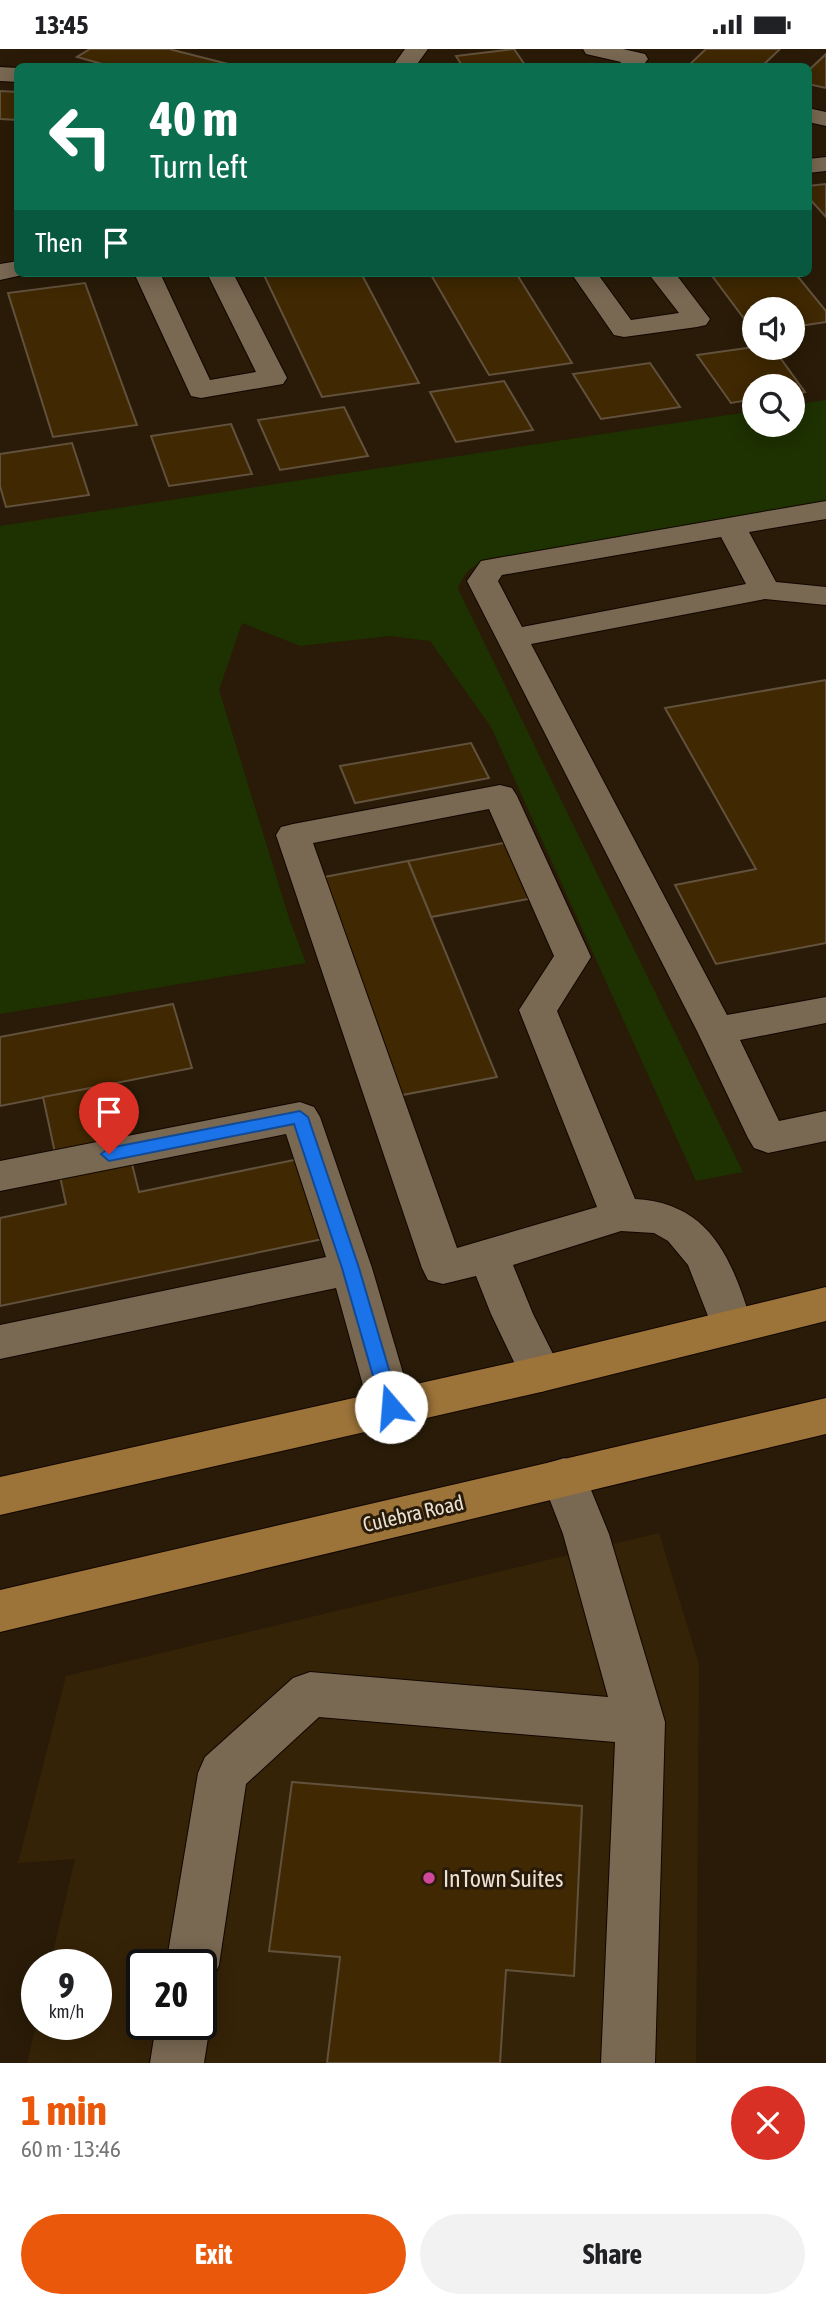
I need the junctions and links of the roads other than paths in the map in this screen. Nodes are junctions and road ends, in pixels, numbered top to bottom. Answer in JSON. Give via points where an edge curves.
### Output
{"nodes":[{"id":1,"x":594,"y":49,"type":"edge"},
{"id":2,"x":632,"y":63,"type":"edge"},
{"id":3,"x":150,"y":277,"type":"edge"},
{"id":4,"x":222,"y":277,"type":"edge"},
{"id":5,"x":587,"y":277,"type":"edge"},
{"id":6,"x":664,"y":277,"type":"edge"},
{"id":7,"x":826,"y":510,"type":"edge"},
{"id":8,"x":730,"y":526,"type":"junction"},
{"id":9,"x":765,"y":590,"type":"junction"},
{"id":10,"x":826,"y":596,"type":"edge"},
{"id":11,"x":512,"y":638,"type":"junction"},
{"id":12,"x":826,"y":1010,"type":"edge"},
{"id":13,"x":716,"y":1031,"type":"junction"},
{"id":14,"x":826,"y":1126,"type":"edge"},
{"id":15,"x":0,"y":1176,"type":"edge"},
{"id":16,"x":621,"y":1215,"type":"junction"},
{"id":17,"x":489,"y":1256,"type":"junction"},
{"id":18,"x":351,"y":1268,"type":"junction"},
{"id":19,"x":826,"y":1304,"type":"edge"},
{"id":20,"x":732,"y":1327,"type":"junction"},
{"id":21,"x":0,"y":1342,"type":"edge"},
{"id":22,"x":541,"y":1374,"type":"junction"},
{"id":23,"x":391,"y":1407,"type":"junction"},
{"id":24,"x":826,"y":1416,"type":"edge"},
{"id":25,"x":564,"y":1478,"type":"junction"},
{"id":26,"x":0,"y":1496,"type":"edge"},
{"id":27,"x":0,"y":1611,"type":"edge"},
{"id":28,"x":640,"y":1722,"type":"junction"},
{"id":29,"x":195,"y":1949,"type":"edge"},
{"id":30,"x":181,"y":2040,"type":"edge"},
{"id":31,"x":177,"y":2063,"type":"edge"},
{"id":32,"x":628,"y":2063,"type":"edge"}],
"edges":[{"from":1,"to":2,"type":"lane","via":[[636,59]]},
{"from":3,"to":4,"type":"lane","via":[[201,390],[273,378]]},
{"from":5,"to":6,"type":"lane","via":[[624,329],[697,320]]},
{"from":7,"to":8,"type":"lane"},
{"from":8,"to":9,"type":"lane"},
{"from":8,"to":11,"type":"lane","via":[[492,568],[482,581]]},
{"from":9,"to":10,"type":"lane"},
{"from":9,"to":11,"type":"lane"},
{"from":11,"to":13,"type":"lane"},
{"from":12,"to":13,"type":"lane"},
{"from":13,"to":14,"type":"lane","via":[[768,1137]]},
{"from":15,"to":18,"type":"lane","via":[[300,1117]]},
{"from":16,"to":17,"type":"lane"},
{"from":16,"to":17,"type":"lane","via":[[538,1010],[573,957],[500,796],[293,835],[443,1268]]},
{"from":16,"to":20,"type":"lane","via":[[671,1222],[687,1235],[704,1254],[717,1280]]},
{"from":17,"to":22,"type":"lane"},
{"from":18,"to":21,"type":"lane"},
{"from":18,"to":23,"type":"lane"},
{"from":19,"to":20,"type":"main road"},
{"from":20,"to":22,"type":"main road"},
{"from":22,"to":23,"type":"main road"},
{"from":23,"to":26,"type":"main road"},
{"from":24,"to":25,"type":"main road","name":"Culebra Road"},
{"from":25,"to":27,"type":"main road","name":"Culebra Road"},
{"from":25,"to":28,"type":"lane","via":[[586,1534]]},
{"from":28,"to":29,"type":"lane","via":[[310,1694],[223,1773]]},
{"from":28,"to":32,"type":"lane"},
{"from":30,"to":31,"type":"lane"}]}
